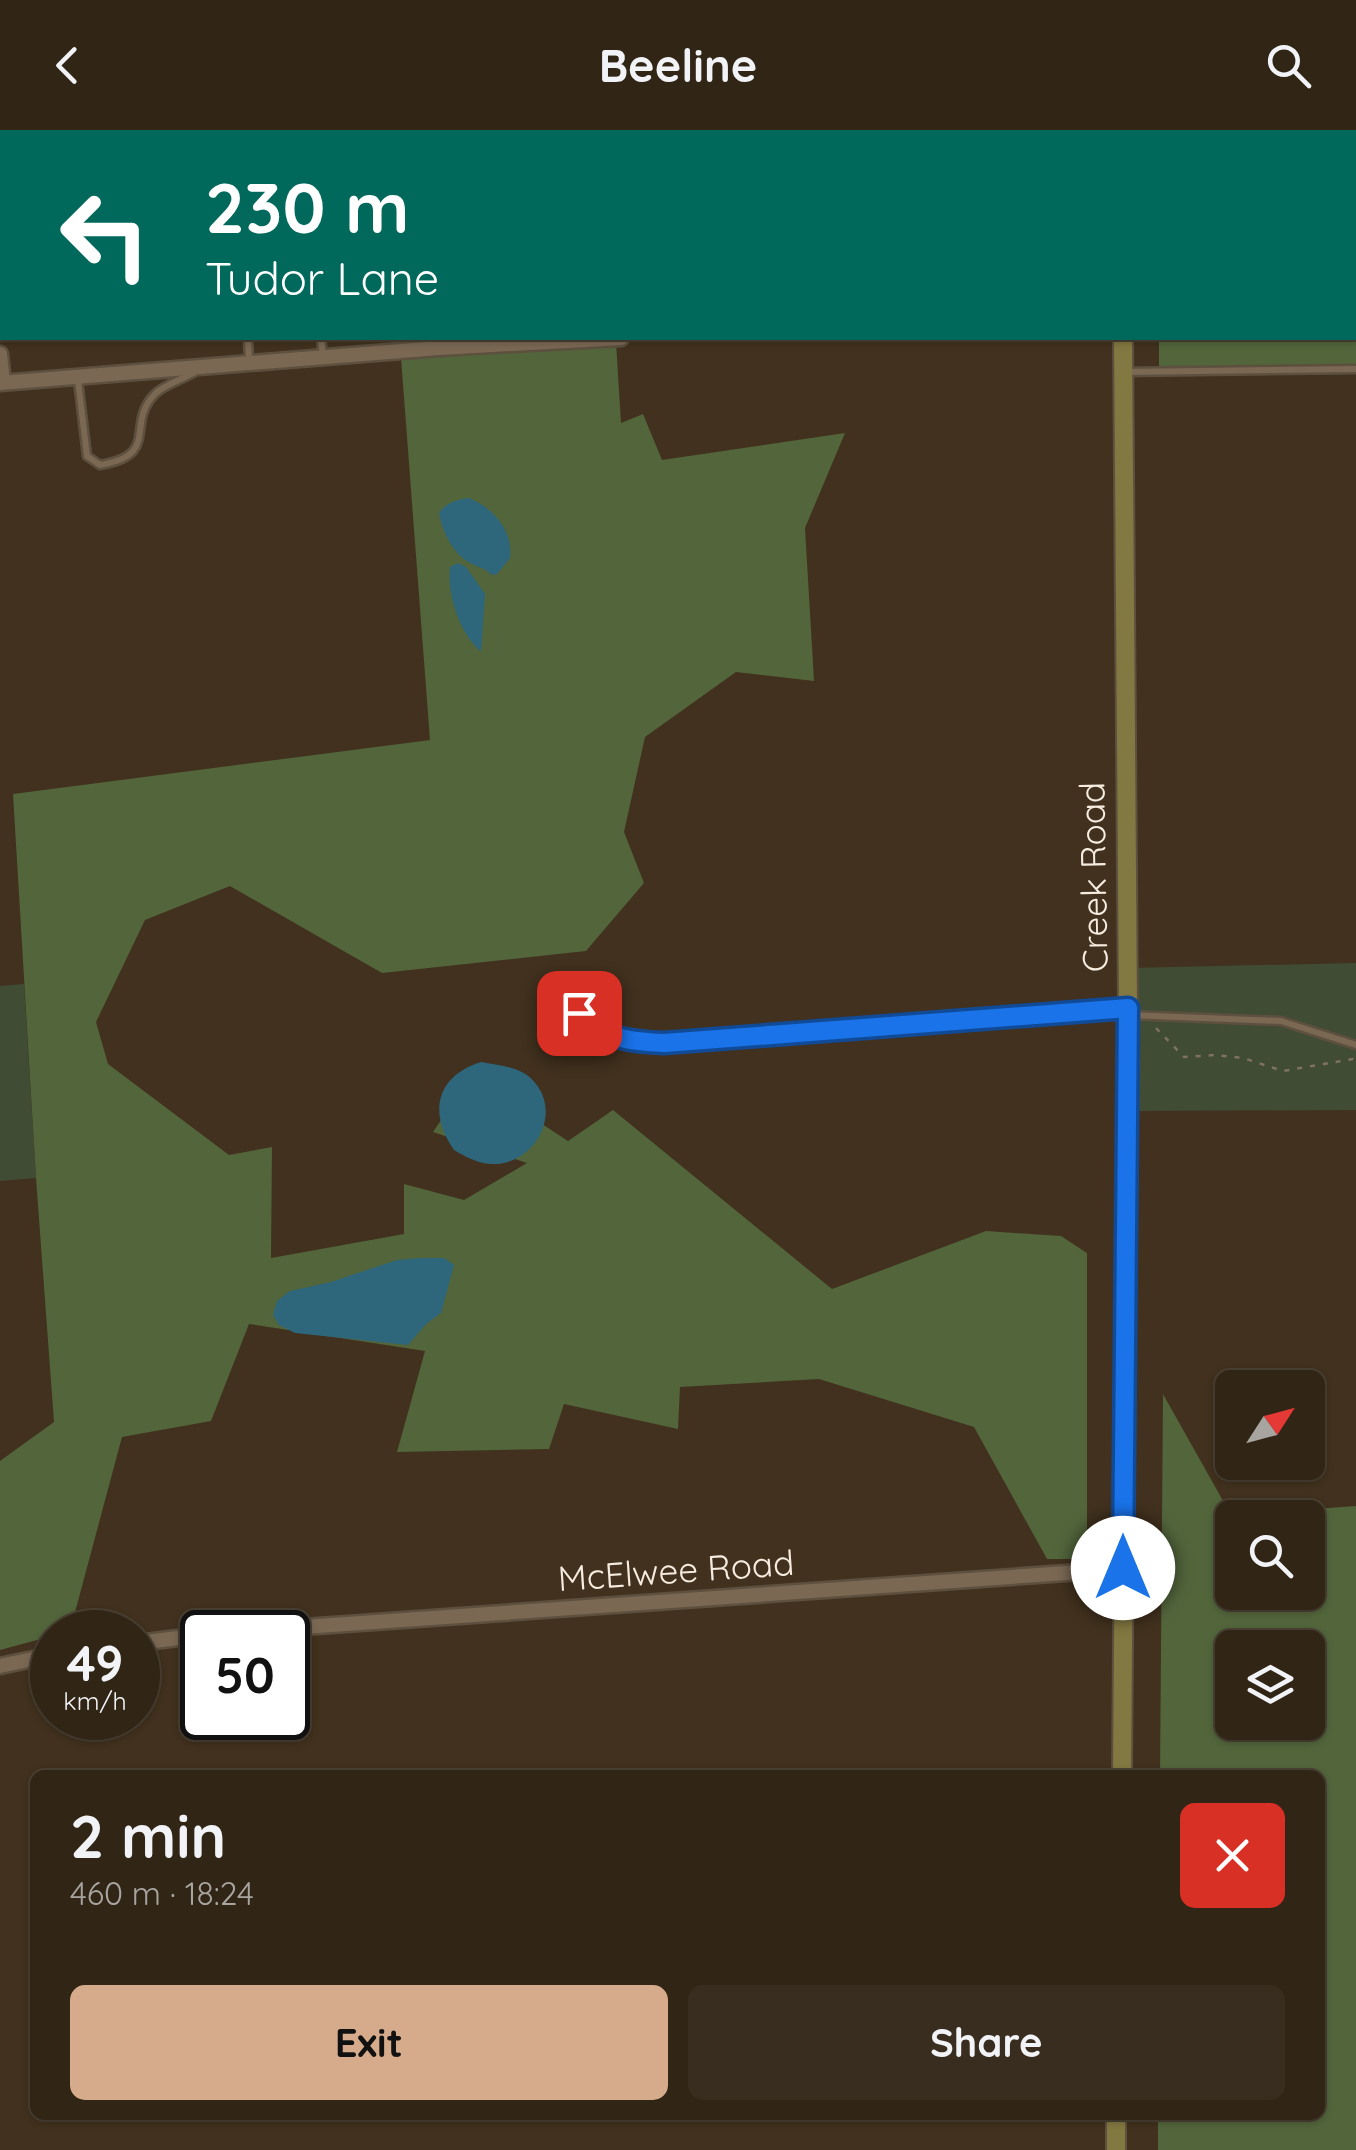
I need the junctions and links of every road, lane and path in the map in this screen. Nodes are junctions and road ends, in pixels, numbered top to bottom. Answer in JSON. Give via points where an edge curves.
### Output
{"nodes":[{"id":1,"x":248,"y":340,"type":"edge"},
{"id":2,"x":320,"y":340,"type":"edge"},
{"id":3,"x":589,"y":340,"type":"edge"},
{"id":4,"x":1123,"y":340,"type":"edge"},
{"id":5,"x":0,"y":354,"type":"edge"},
{"id":6,"x":322,"y":357,"type":"junction"},
{"id":7,"x":249,"y":362,"type":"junction"},
{"id":8,"x":203,"y":366,"type":"junction"},
{"id":9,"x":1353,"y":369,"type":"edge"},
{"id":10,"x":1123,"y":372,"type":"junction"},
{"id":11,"x":78,"y":376,"type":"junction"},
{"id":12,"x":1356,"y":378,"type":"edge"},
{"id":13,"x":1,"y":383,"type":"edge"},
{"id":14,"x":1128,"y":1012,"type":"junction"},
{"id":15,"x":579,"y":1013,"type":"dead end"},
{"id":16,"x":1155,"y":1027,"type":"dead end"},
{"id":17,"x":1356,"y":1045,"type":"edge"},
{"id":18,"x":1356,"y":1061,"type":"edge"},
{"id":19,"x":1123,"y":1568,"type":"junction"},
{"id":20,"x":310,"y":1627,"type":"edge"},
{"id":21,"x":30,"y":1659,"type":"edge"},
{"id":22,"x":0,"y":1666,"type":"edge"},
{"id":23,"x":1122,"y":1770,"type":"edge"},
{"id":24,"x":1116,"y":2120,"type":"edge"},
{"id":25,"x":1116,"y":2150,"type":"edge"}],
"edges":[{"from":1,"to":7,"type":"lane"},
{"from":2,"to":6,"type":"lane"},
{"from":3,"to":6,"type":"street"},
{"from":4,"to":10,"type":"main road","name":"Creek Road"},
{"from":5,"to":13,"type":"street"},
{"from":6,"to":7,"type":"street"},
{"from":7,"to":8,"type":"street"},
{"from":8,"to":11,"type":"street"},
{"from":8,"to":11,"type":"lane","via":[[155,393],[131,455],[100,465],[87,456]]},
{"from":9,"to":10,"type":"lane"},
{"from":9,"to":12,"type":"lane"},
{"from":10,"to":14,"type":"main road","name":"Creek Road"},
{"from":11,"to":13,"type":"street"},
{"from":14,"to":15,"type":"street","via":[[664,1043],[608,1036]]},
{"from":14,"to":17,"type":"lane","via":[[1281,1021]]},
{"from":14,"to":19,"type":"main road","name":"Creek Road"},
{"from":16,"to":18,"type":"path","via":[[1184,1057],[1243,1058],[1283,1071]]},
{"from":19,"to":20,"type":"street","name":"McElwee Road"},
{"from":19,"to":23,"type":"main road","name":"Creek Road"},
{"from":21,"to":22,"type":"street"},
{"from":24,"to":25,"type":"main road"}]}
